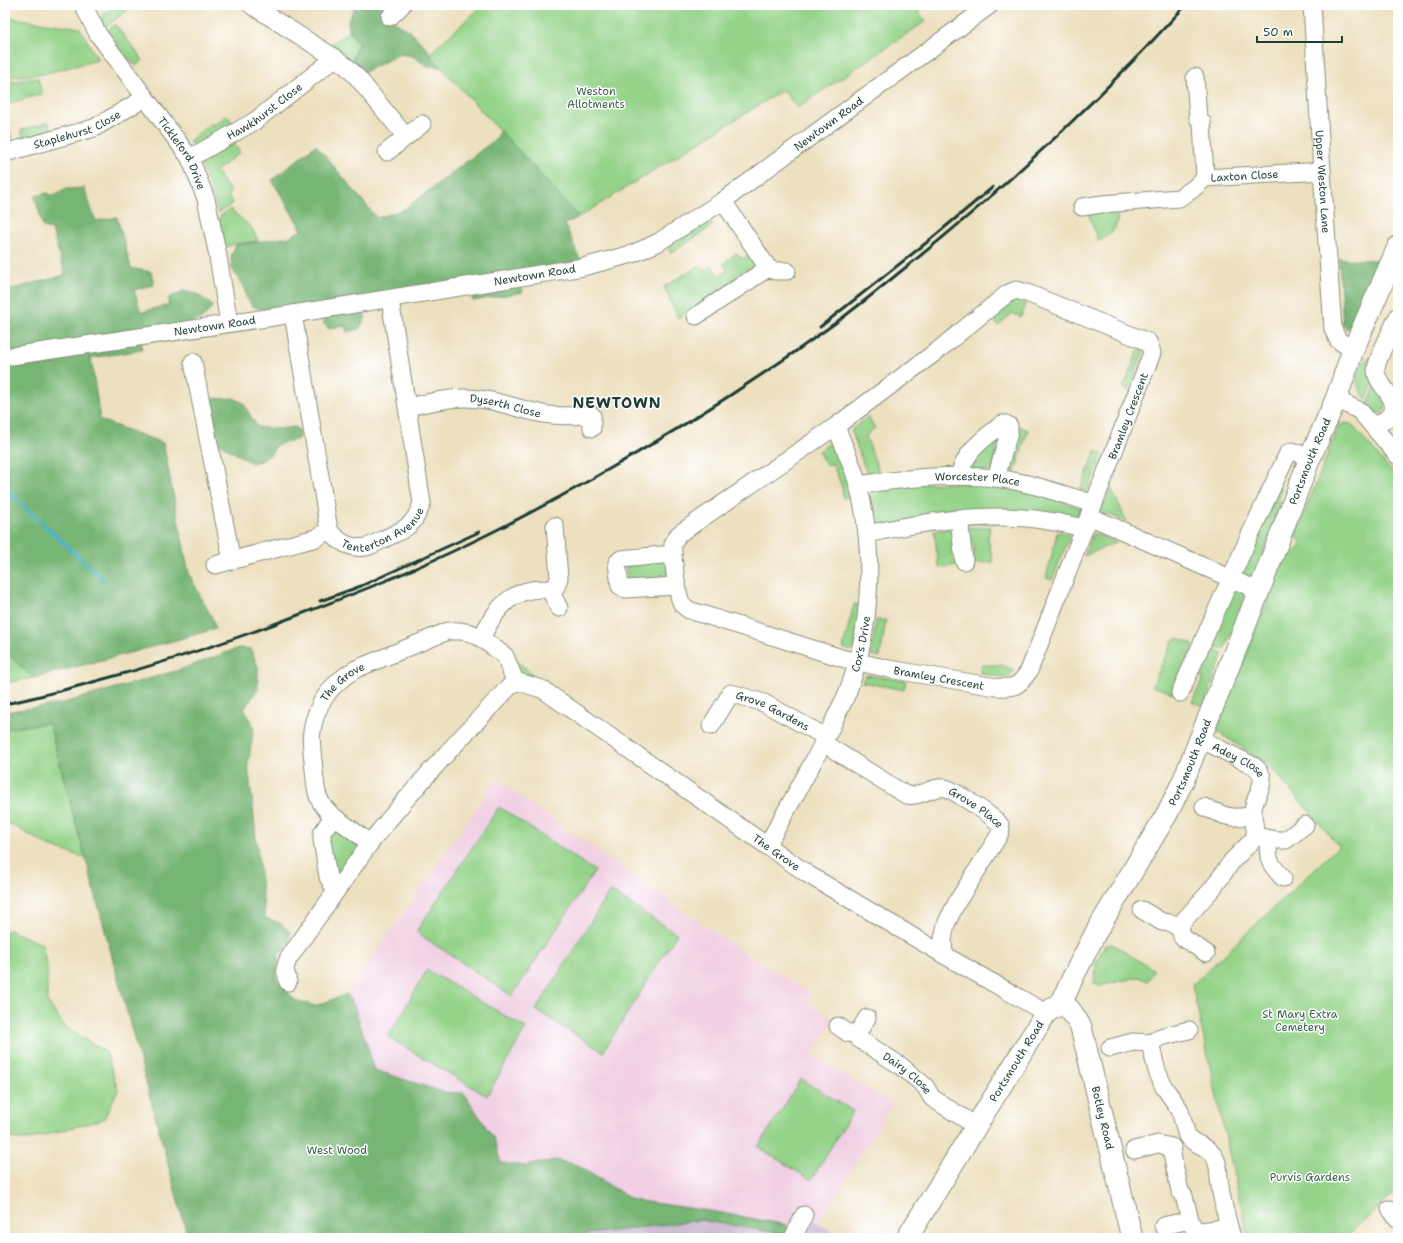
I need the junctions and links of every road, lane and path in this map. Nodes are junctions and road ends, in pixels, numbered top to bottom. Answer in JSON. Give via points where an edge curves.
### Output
{"nodes":[{"id":1,"x":83,"y":5,"type":"edge"},
{"id":2,"x":251,"y":5,"type":"edge"},
{"id":3,"x":990,"y":5,"type":"edge"},
{"id":4,"x":1312,"y":5,"type":"edge"},
{"id":5,"x":335,"y":58,"type":"junction"},
{"id":6,"x":1195,"y":77,"type":"dead end"},
{"id":7,"x":145,"y":98,"type":"junction"},
{"id":8,"x":422,"y":124,"type":"dead end"},
{"id":9,"x":406,"y":137,"type":"junction"},
{"id":10,"x":387,"y":152,"type":"dead end"},
{"id":11,"x":5,"y":153,"type":"edge"},
{"id":12,"x":190,"y":158,"type":"junction"},
{"id":13,"x":1322,"y":171,"type":"junction"},
{"id":14,"x":1205,"y":178,"type":"junction"},
{"id":15,"x":723,"y":201,"type":"junction"},
{"id":16,"x":1082,"y":207,"type":"dead end"},
{"id":17,"x":1398,"y":247,"type":"edge"},
{"id":18,"x":768,"y":268,"type":"junction"},
{"id":19,"x":786,"y":271,"type":"dead end"},
{"id":20,"x":390,"y":298,"type":"junction"},
{"id":21,"x":293,"y":314,"type":"junction"},
{"id":22,"x":696,"y":316,"type":"dead end"},
{"id":23,"x":1398,"y":316,"type":"edge"},
{"id":24,"x":229,"y":323,"type":"junction"},
{"id":25,"x":1352,"y":350,"type":"junction"},
{"id":26,"x":5,"y":357,"type":"edge"},
{"id":27,"x":193,"y":362,"type":"dead end"},
{"id":28,"x":1336,"y":399,"type":"junction"},
{"id":29,"x":408,"y":406,"type":"junction"},
{"id":30,"x":836,"y":426,"type":"junction"},
{"id":31,"x":1374,"y":427,"type":"junction"},
{"id":32,"x":592,"y":428,"type":"dead end"},
{"id":33,"x":1398,"y":456,"type":"edge"},
{"id":34,"x":1310,"y":458,"type":"junction"},
{"id":35,"x":959,"y":476,"type":"junction"},
{"id":36,"x":996,"y":478,"type":"junction"},
{"id":37,"x":858,"y":485,"type":"junction"},
{"id":38,"x":1089,"y":516,"type":"junction"},
{"id":39,"x":959,"y":518,"type":"junction"},
{"id":40,"x":555,"y":526,"type":"dead end"},
{"id":41,"x":328,"y":530,"type":"junction"},
{"id":42,"x":867,"y":534,"type":"junction"},
{"id":43,"x":673,"y":554,"type":"junction"},
{"id":44,"x":232,"y":561,"type":"junction"},
{"id":45,"x":964,"y":561,"type":"dead end"},
{"id":46,"x":216,"y":565,"type":"dead end"},
{"id":47,"x":1230,"y":578,"type":"junction"},
{"id":48,"x":676,"y":586,"type":"junction"},
{"id":49,"x":550,"y":590,"type":"junction"},
{"id":50,"x":1259,"y":591,"type":"junction"},
{"id":51,"x":558,"y":608,"type":"dead end"},
{"id":52,"x":481,"y":638,"type":"junction"},
{"id":53,"x":858,"y":662,"type":"junction"},
{"id":54,"x":515,"y":681,"type":"junction"},
{"id":55,"x":1180,"y":693,"type":"dead end"},
{"id":56,"x":711,"y":726,"type":"dead end"},
{"id":57,"x":1200,"y":739,"type":"junction"},
{"id":58,"x":824,"y":740,"type":"junction"},
{"id":59,"x":1204,"y":807,"type":"dead end"},
{"id":60,"x":1253,"y":815,"type":"junction"},
{"id":61,"x":333,"y":816,"type":"junction"},
{"id":62,"x":1305,"y":825,"type":"dead end"},
{"id":63,"x":1266,"y":838,"type":"junction"},
{"id":64,"x":370,"y":843,"type":"junction"},
{"id":65,"x":767,"y":846,"type":"junction"},
{"id":66,"x":1283,"y":878,"type":"dead end"},
{"id":67,"x":338,"y":888,"type":"junction"},
{"id":68,"x":1142,"y":910,"type":"dead end"},
{"id":69,"x":1174,"y":928,"type":"junction"},
{"id":70,"x":1206,"y":952,"type":"dead end"},
{"id":71,"x":944,"y":955,"type":"junction"},
{"id":72,"x":288,"y":982,"type":"dead end"},
{"id":73,"x":1054,"y":1008,"type":"junction"},
{"id":74,"x":867,"y":1018,"type":"dead end"},
{"id":75,"x":838,"y":1026,"type":"dead end"},
{"id":76,"x":1188,"y":1030,"type":"dead end"},
{"id":77,"x":857,"y":1034,"type":"junction"},
{"id":78,"x":1155,"y":1040,"type":"junction"},
{"id":79,"x":1110,"y":1048,"type":"dead end"},
{"id":80,"x":976,"y":1126,"type":"junction"},
{"id":81,"x":1187,"y":1136,"type":"junction"},
{"id":82,"x":1172,"y":1147,"type":"junction"},
{"id":83,"x":1134,"y":1150,"type":"dead end"},
{"id":84,"x":804,"y":1215,"type":"dead end"},
{"id":85,"x":1190,"y":1220,"type":"junction"},
{"id":86,"x":1162,"y":1226,"type":"dead end"},
{"id":87,"x":1231,"y":1232,"type":"edge"},
{"id":88,"x":792,"y":1238,"type":"edge"},
{"id":89,"x":907,"y":1238,"type":"edge"},
{"id":90,"x":1132,"y":1238,"type":"edge"}],
"edges":[{"from":1,"to":7,"type":"street","name":"Tickleford Drive","via":[[98,34]]},
{"from":2,"to":5,"type":"street"},
{"from":3,"to":15,"type":"street","name":"Newtown Road"},
{"from":4,"to":13,"type":"street","name":"Upper Weston Lane"},
{"from":5,"to":9,"type":"street","via":[[357,78]]},
{"from":5,"to":12,"type":"street","name":"Hawkhurst Close","via":[[255,121]]},
{"from":6,"to":14,"type":"street","via":[[1198,118],[1202,122]]},
{"from":7,"to":11,"type":"street","name":"Staplehurst Close","via":[[94,128]]},
{"from":7,"to":12,"type":"street","name":"Tickleford Drive"},
{"from":8,"to":9,"type":"street"},
{"from":9,"to":10,"type":"street"},
{"from":12,"to":24,"type":"street","name":"Tickleford Drive","via":[[206,200]]},
{"from":13,"to":14,"type":"street","name":"Laxton Close"},
{"from":13,"to":25,"type":"street","name":"Upper Weston Lane","via":[[1334,328],[1338,340]]},
{"from":14,"to":16,"type":"street","name":"Laxton Close","via":[[1179,198]]},
{"from":15,"to":18,"type":"street"},
{"from":15,"to":20,"type":"street","name":"Newtown Road","via":[[657,243],[613,260],[583,268]]},
{"from":17,"to":25,"type":"main road","name":"Portsmouth Road"},
{"from":18,"to":19,"type":"street"},
{"from":18,"to":22,"type":"street"},
{"from":20,"to":21,"type":"street","name":"Newtown Road"},
{"from":20,"to":29,"type":"street","name":"Tenterton Avenue"},
{"from":21,"to":24,"type":"street","name":"Newtown Road"},
{"from":21,"to":41,"type":"street","name":"Tenterton Avenue"},
{"from":23,"to":31,"type":"street","via":[[1376,371],[1394,402],[1393,410],[1389,417]]},
{"from":24,"to":26,"type":"street","name":"Newtown Road"},
{"from":25,"to":28,"type":"main road","name":"Portsmouth Road"},
{"from":27,"to":44,"type":"street"},
{"from":28,"to":31,"type":"street","via":[[1360,411]]},
{"from":28,"to":34,"type":"main road","name":"Portsmouth Road"},
{"from":29,"to":32,"type":"street","name":"Dyserth Close","via":[[442,400],[477,399],[543,414],[592,415]]},
{"from":29,"to":41,"type":"street","name":"Tenterton Avenue","via":[[422,503],[417,516],[409,526],[366,547],[345,544]]},
{"from":30,"to":37,"type":"street","name":"Cox's Drive"},
{"from":30,"to":38,"type":"street","name":"Bramley Crescent","via":[[1011,291],[1022,291],[1148,342],[1150,346],[1152,356]]},
{"from":30,"to":43,"type":"street","name":"Bramley Crescent","via":[[679,534],[675,539]]},
{"from":31,"to":33,"type":"street"},
{"from":34,"to":47,"type":"street","via":[[1292,451],[1288,453]]},
{"from":34,"to":50,"type":"main road","name":"Portsmouth Road"},
{"from":35,"to":36,"type":"street","name":"Worcester Place"},
{"from":35,"to":36,"type":"street","via":[[963,462],[971,450],[1002,424],[1006,424],[1010,426],[1009,433]]},
{"from":35,"to":37,"type":"street","name":"Worcester Place","via":[[923,477]]},
{"from":36,"to":38,"type":"street","name":"Worcester Place","via":[[1028,485]]},
{"from":37,"to":42,"type":"street","name":"Cox's Drive"},
{"from":38,"to":39,"type":"street","name":"Worcester Place","via":[[1056,521],[1010,517]]},
{"from":38,"to":47,"type":"street","name":"Worcester Place"},
{"from":38,"to":53,"type":"street","name":"Bramley Crescent","via":[[1029,671],[1022,682],[1011,688],[996,687]]},
{"from":39,"to":42,"type":"street","name":"Worcester Place"},
{"from":39,"to":45,"type":"street"},
{"from":40,"to":49,"type":"street","via":[[560,578],[556,587]]},
{"from":41,"to":44,"type":"street","via":[[316,538]]},
{"from":42,"to":53,"type":"street","name":"Cox's Drive","via":[[868,601]]},
{"from":43,"to":48,"type":"street","name":"Bramley Crescent"},
{"from":43,"to":48,"type":"street","via":[[621,559],[617,563],[620,586],[626,589]]},
{"from":44,"to":46,"type":"street"},
{"from":47,"to":50,"type":"street","name":"Worcester Place"},
{"from":47,"to":55,"type":"street"},
{"from":48,"to":53,"type":"street","name":"Bramley Crescent","via":[[682,604],[689,610],[825,654]]},
{"from":49,"to":51,"type":"street"},
{"from":49,"to":52,"type":"street","via":[[532,590],[499,607]]},
{"from":50,"to":57,"type":"main road","name":"Portsmouth Road"},
{"from":52,"to":54,"type":"street","name":"The Grove","via":[[505,656]]},
{"from":52,"to":61,"type":"street","name":"The Grove","via":[[471,633],[448,631],[356,669],[341,678],[328,692],[316,716],[312,730],[312,745],[319,799],[324,809]]},
{"from":53,"to":58,"type":"street","name":"Cox's Drive","via":[[849,688]]},
{"from":54,"to":64,"type":"street","via":[[393,814]]},
{"from":54,"to":65,"type":"street","name":"The Grove","via":[[542,689]]},
{"from":56,"to":58,"type":"street","name":"Grove Gardens","via":[[731,693],[764,703]]},
{"from":57,"to":60,"type":"street","name":"Adey Close","via":[[1254,766],[1260,772],[1262,783],[1255,799]]},
{"from":57,"to":73,"type":"main road","name":"Portsmouth Road","via":[[1171,806]]},
{"from":58,"to":65,"type":"street","name":"Cox's Drive"},
{"from":58,"to":71,"type":"street","name":"Grove Place","via":[[906,795],[939,788],[953,790],[1000,824],[1001,831],[998,837],[946,924],[943,939]]},
{"from":59,"to":60,"type":"street","via":[[1236,818]]},
{"from":60,"to":63,"type":"street","name":"Adey Close","via":[[1256,830]]},
{"from":61,"to":64,"type":"street","name":"The Grove"},
{"from":61,"to":67,"type":"street","via":[[322,834],[322,840],[328,877]]},
{"from":62,"to":63,"type":"street","via":[[1286,840]]},
{"from":63,"to":66,"type":"street","name":"Adey Close","via":[[1268,860]]},
{"from":63,"to":69,"type":"street","via":[[1252,841],[1232,861],[1213,888]]},
{"from":64,"to":67,"type":"street"},
{"from":65,"to":71,"type":"street","name":"The Grove"},
{"from":67,"to":72,"type":"street","via":[[288,959],[285,969]]},
{"from":68,"to":69,"type":"street"},
{"from":69,"to":70,"type":"street"},
{"from":71,"to":73,"type":"street","name":"The Grove"},
{"from":73,"to":80,"type":"main road","name":"Portsmouth Road"},
{"from":73,"to":90,"type":"main road","name":"Botley Road","via":[[1071,1011],[1081,1027]]},
{"from":74,"to":77,"type":"street"},
{"from":75,"to":77,"type":"street","name":"Dairy Close"},
{"from":76,"to":78,"type":"street"},
{"from":77,"to":80,"type":"street","name":"Dairy Close","via":[[859,1039],[901,1066],[925,1086],[932,1098]]},
{"from":78,"to":79,"type":"street"},
{"from":78,"to":81,"type":"street","via":[[1158,1071],[1164,1087],[1180,1110]]},
{"from":80,"to":89,"type":"main road","name":"Portsmouth Road"},
{"from":81,"to":82,"type":"street"},
{"from":81,"to":87,"type":"street","via":[[1210,1150],[1215,1157]]},
{"from":82,"to":83,"type":"street","via":[[1158,1144]]},
{"from":82,"to":85,"type":"street"},
{"from":84,"to":88,"type":"street"},
{"from":85,"to":86,"type":"street"},
{"from":85,"to":87,"type":"street","via":[[1197,1231]]}]}
